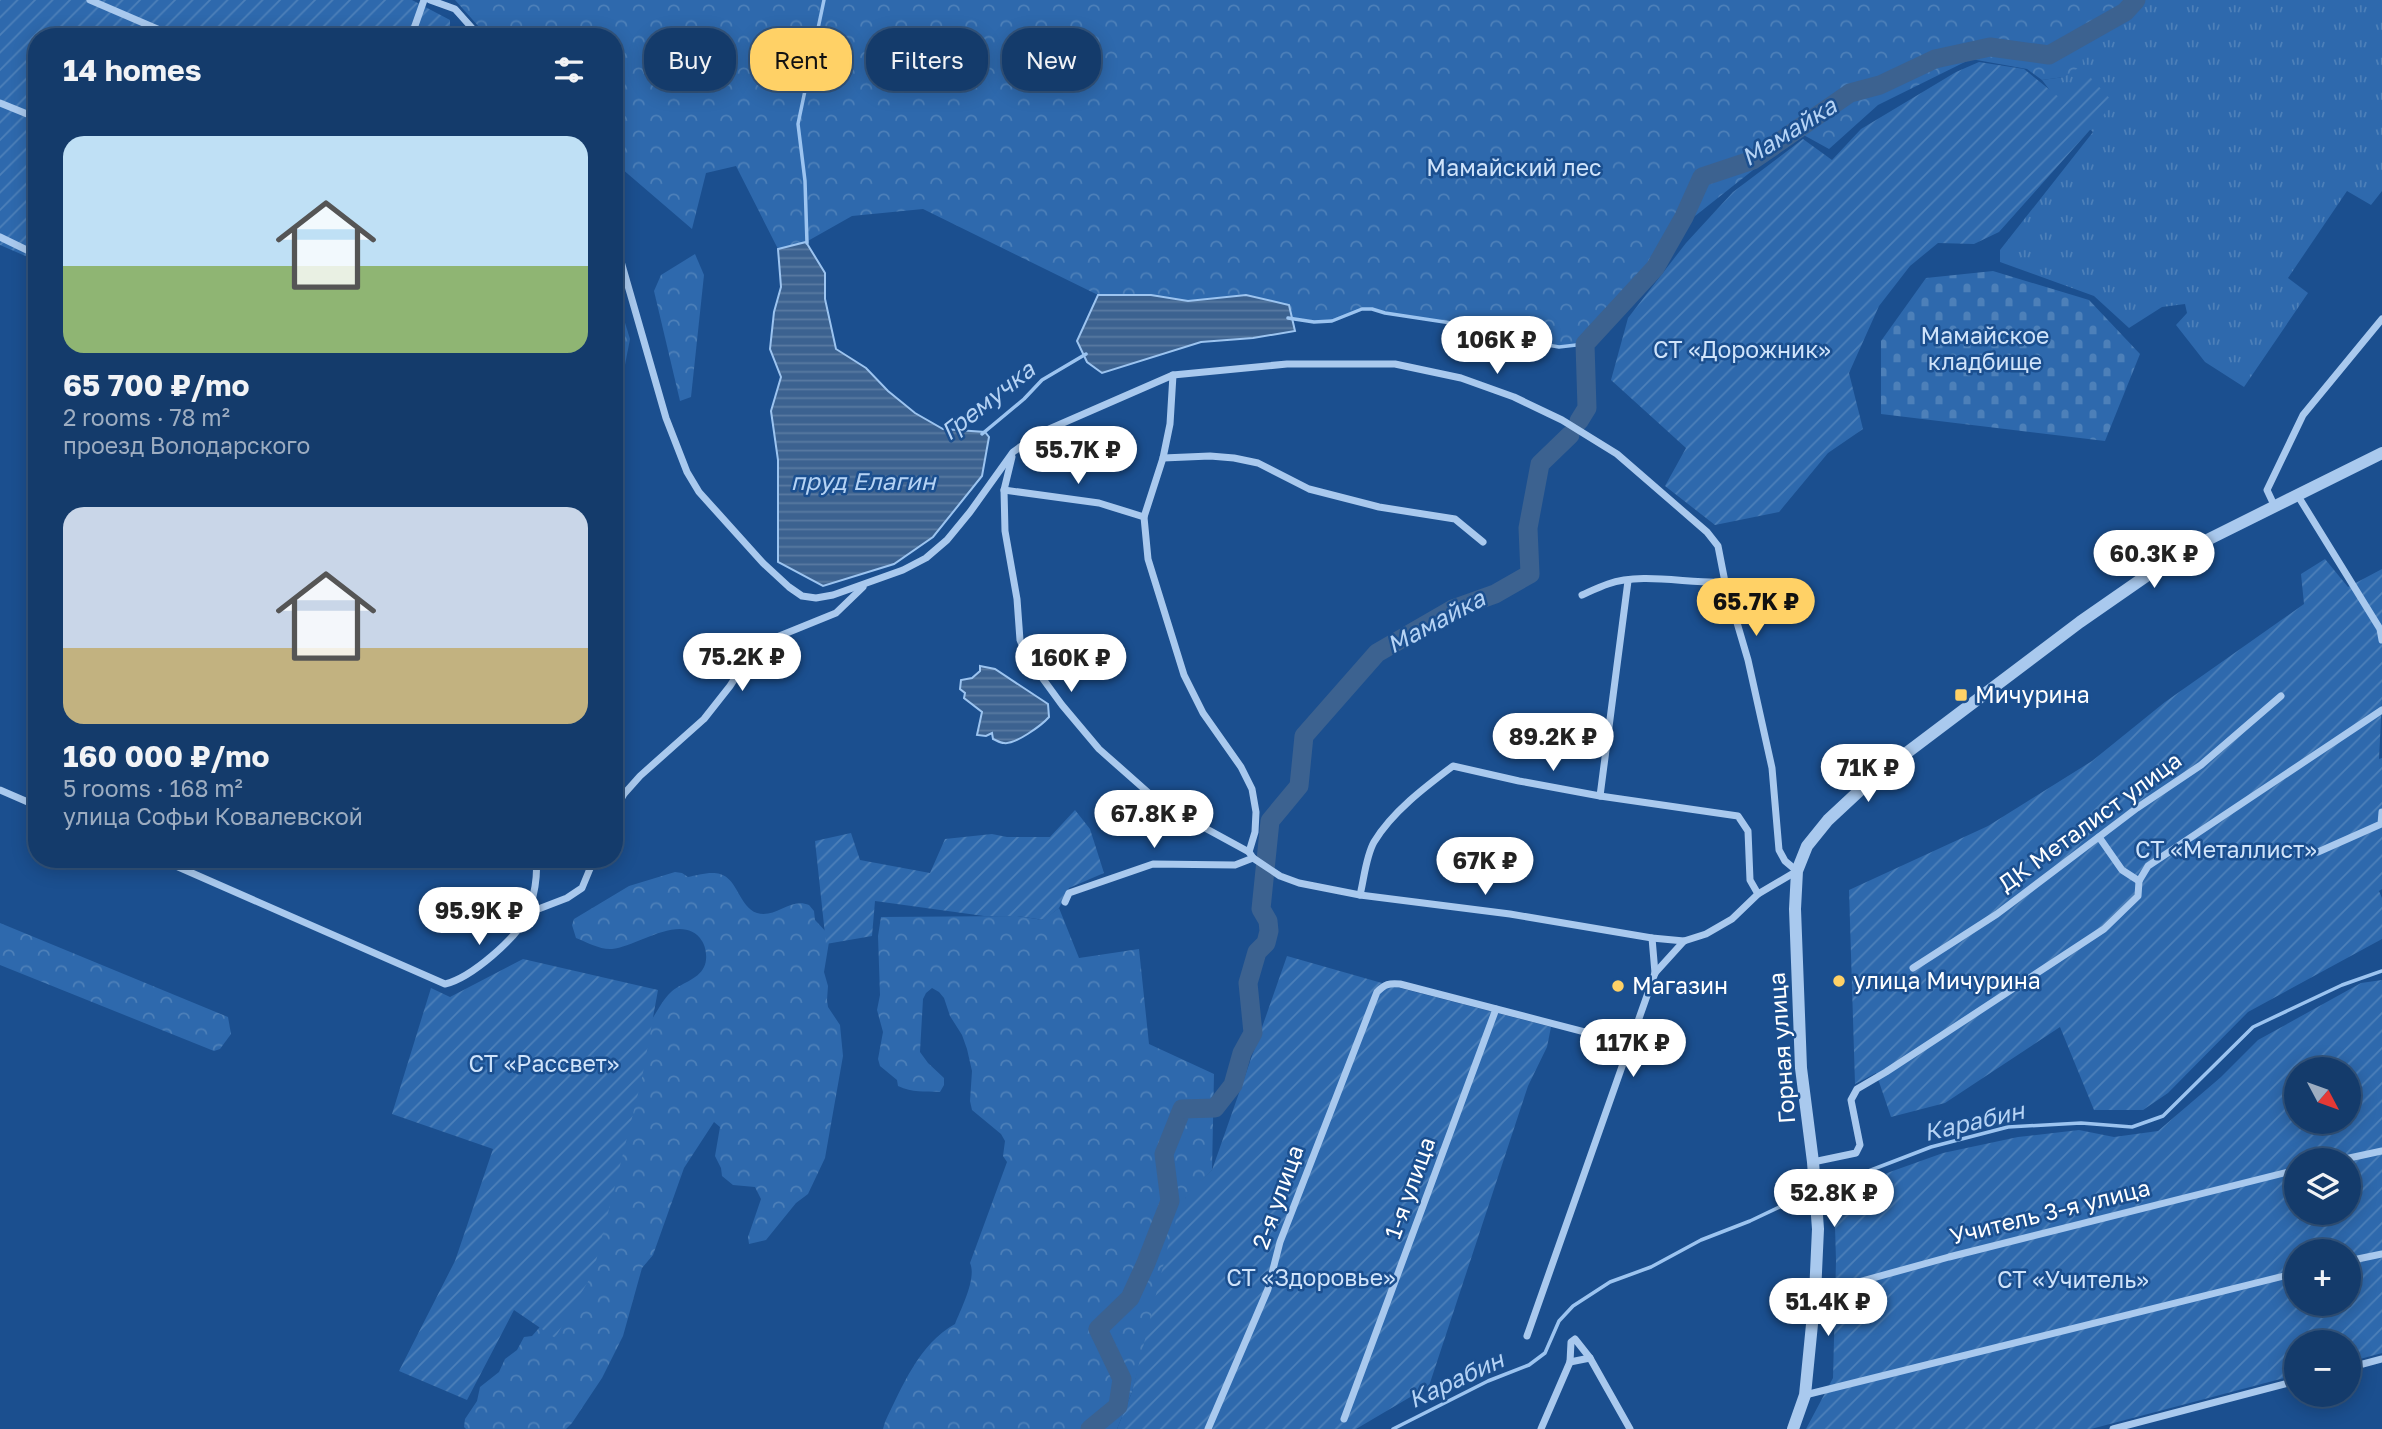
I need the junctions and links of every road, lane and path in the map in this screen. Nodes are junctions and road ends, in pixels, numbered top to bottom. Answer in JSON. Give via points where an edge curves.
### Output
{"nodes":[{"id":1,"x":90,"y":0,"type":"edge"},
{"id":2,"x":427,"y":0,"type":"edge"},
{"id":3,"x":155,"y":28,"type":"edge"},
{"id":4,"x":415,"y":28,"type":"edge"},
{"id":5,"x":472,"y":28,"type":"edge"},
{"id":6,"x":0,"y":103,"type":"edge"},
{"id":7,"x":28,"y":114,"type":"edge"},
{"id":8,"x":0,"y":237,"type":"edge"},
{"id":9,"x":28,"y":251,"type":"edge"},
{"id":10,"x":623,"y":268,"type":"edge"},
{"id":11,"x":2382,"y":319,"type":"edge"},
{"id":12,"x":1173,"y":375,"type":"junction"},
{"id":13,"x":1013,"y":452,"type":"junction"},
{"id":14,"x":2382,"y":453,"type":"edge"},
{"id":15,"x":1163,"y":458,"type":"junction"},
{"id":16,"x":1004,"y":490,"type":"junction"},
{"id":17,"x":2298,"y":496,"type":"junction"},
{"id":18,"x":2275,"y":507,"type":"junction"},
{"id":19,"x":1144,"y":517,"type":"junction"},
{"id":20,"x":1483,"y":542,"type":"dead end"},
{"id":21,"x":1628,"y":581,"type":"junction"},
{"id":22,"x":1725,"y":582,"type":"junction"},
{"id":23,"x":866,"y":584,"type":"junction"},
{"id":24,"x":1582,"y":595,"type":"dead end"},
{"id":25,"x":2382,"y":640,"type":"edge"},
{"id":26,"x":2281,"y":696,"type":"dead end"},
{"id":27,"x":2382,"y":710,"type":"edge"},
{"id":28,"x":0,"y":790,"type":"edge"},
{"id":29,"x":623,"y":796,"type":"edge"},
{"id":30,"x":1600,"y":796,"type":"junction"},
{"id":31,"x":28,"y":802,"type":"edge"},
{"id":32,"x":2382,"y":812,"type":"edge"},
{"id":33,"x":2099,"y":837,"type":"junction"},
{"id":34,"x":2318,"y":852,"type":"dead end"},
{"id":35,"x":1253,"y":857,"type":"junction"},
{"id":36,"x":181,"y":868,"type":"edge"},
{"id":37,"x":536,"y":868,"type":"edge"},
{"id":38,"x":590,"y":868,"type":"edge"},
{"id":39,"x":1797,"y":872,"type":"junction"},
{"id":40,"x":2139,"y":881,"type":"junction"},
{"id":41,"x":1758,"y":894,"type":"junction"},
{"id":42,"x":1360,"y":895,"type":"junction"},
{"id":43,"x":1065,"y":902,"type":"dead end"},
{"id":44,"x":528,"y":913,"type":"junction"},
{"id":45,"x":1652,"y":938,"type":"junction"},
{"id":46,"x":1684,"y":941,"type":"junction"},
{"id":47,"x":1913,"y":968,"type":"dead end"},
{"id":48,"x":1656,"y":973,"type":"junction"},
{"id":49,"x":1496,"y":1009,"type":"junction"},
{"id":50,"x":1631,"y":1044,"type":"junction"},
{"id":51,"x":2382,"y":1151,"type":"edge"},
{"id":52,"x":2361,"y":1156,"type":"edge"},
{"id":53,"x":1813,"y":1162,"type":"junction"},
{"id":54,"x":2284,"y":1173,"type":"edge"},
{"id":55,"x":2382,"y":1254,"type":"edge"},
{"id":56,"x":2361,"y":1258,"type":"edge"},
{"id":57,"x":2284,"y":1276,"type":"edge"},
{"id":58,"x":1815,"y":1294,"type":"junction"},
{"id":59,"x":1527,"y":1336,"type":"dead end"},
{"id":60,"x":1590,"y":1358,"type":"junction"},
{"id":61,"x":2382,"y":1359,"type":"edge"},
{"id":62,"x":1570,"y":1362,"type":"junction"},
{"id":63,"x":2361,"y":1364,"type":"edge"},
{"id":64,"x":2284,"y":1384,"type":"edge"},
{"id":65,"x":1805,"y":1395,"type":"junction"},
{"id":66,"x":1344,"y":1419,"type":"dead end"},
{"id":67,"x":1208,"y":1429,"type":"edge"},
{"id":68,"x":1541,"y":1429,"type":"edge"},
{"id":69,"x":1630,"y":1429,"type":"edge"},
{"id":70,"x":1793,"y":1429,"type":"edge"},
{"id":71,"x":2113,"y":1429,"type":"edge"}],
"edges":[{"from":1,"to":3,"type":"street"},
{"from":2,"to":4,"type":"street"},
{"from":2,"to":5,"type":"street","via":[[455,9]]},
{"from":6,"to":7,"type":"street"},
{"from":8,"to":9,"type":"street"},
{"from":10,"to":23,"type":"street","via":[[666,418],[699,492],[772,571],[802,596],[833,595]]},
{"from":11,"to":18,"type":"street","via":[[2303,415],[2267,489]]},
{"from":12,"to":13,"type":"street","via":[[1040,433]]},
{"from":12,"to":15,"type":"street"},
{"from":12,"to":22,"type":"street","via":[[1287,364],[1395,365],[1461,379],[1514,397],[1617,454],[1707,532],[1718,546]]},
{"from":13,"to":16,"type":"street"},
{"from":13,"to":23,"type":"street","via":[[947,540],[926,558]]},
{"from":14,"to":17,"type":"street"},
{"from":15,"to":19,"type":"street"},
{"from":15,"to":20,"type":"street","via":[[1210,456],[1258,463],[1309,489],[1379,507],[1455,519]]},
{"from":16,"to":19,"type":"street","via":[[1099,503]]},
{"from":16,"to":35,"type":"street","via":[[1020,640],[1027,657],[1099,749],[1152,795]]},
{"from":17,"to":18,"type":"street"},
{"from":17,"to":25,"type":"street","via":[[2380,629]]},
{"from":18,"to":39,"type":"street","via":[[2175,556],[1872,779],[1818,831]]},
{"from":19,"to":35,"type":"street","via":[[1148,559],[1184,675],[1252,789],[1256,812]]},
{"from":21,"to":22,"type":"street"},
{"from":21,"to":24,"type":"street"},
{"from":21,"to":30,"type":"street"},
{"from":22,"to":39,"type":"street","via":[[1772,768],[1779,850]]},
{"from":23,"to":29,"type":"street","via":[[836,613],[767,640],[750,655],[704,719]]},
{"from":26,"to":33,"type":"street","name":"ДК Металист улица","via":[[2202,765]]},
{"from":27,"to":40,"type":"street","via":[[2162,855]]},
{"from":28,"to":31,"type":"street"},
{"from":30,"to":41,"type":"street","via":[[1738,816],[1748,831],[1750,880]]},
{"from":30,"to":42,"type":"street","via":[[1453,766],[1406,805],[1373,843]]},
{"from":32,"to":34,"type":"street","via":[[2381,824]]},
{"from":33,"to":40,"type":"street","via":[[2122,870]]},
{"from":33,"to":47,"type":"street","name":"ДК Металист улица","via":[[1997,914]]},
{"from":35,"to":42,"type":"street","via":[[1299,883]]},
{"from":35,"to":43,"type":"street","via":[[1235,864],[1153,864],[1069,893]]},
{"from":36,"to":44,"type":"street","via":[[445,984],[456,982],[495,952]]},
{"from":37,"to":44,"type":"street"},
{"from":38,"to":44,"type":"street","via":[[582,888]]},
{"from":39,"to":41,"type":"street"},
{"from":39,"to":53,"type":"street","name":"Горная улица","via":[[1801,1068]]},
{"from":40,"to":53,"type":"street","via":[[2138,896],[2104,929],[1857,1089],[1851,1100],[1859,1150]]},
{"from":41,"to":46,"type":"street","via":[[1732,919]]},
{"from":42,"to":45,"type":"street"},
{"from":45,"to":46,"type":"street"},
{"from":45,"to":48,"type":"street"},
{"from":46,"to":48,"type":"street"},
{"from":48,"to":50,"type":"street"},
{"from":49,"to":50,"type":"street"},
{"from":49,"to":66,"type":"street","name":"1-я улица"},
{"from":49,"to":67,"type":"street","name":"2-я улица","via":[[1400,984],[1389,983],[1377,992],[1280,1242],[1268,1289]]},
{"from":50,"to":59,"type":"street"},
{"from":51,"to":52,"type":"street"},
{"from":53,"to":58,"type":"street","name":"Горная улица","via":[[1818,1229]]},
{"from":54,"to":58,"type":"street","name":"Учитель 3-я улица"},
{"from":55,"to":56,"type":"street"},
{"from":57,"to":65,"type":"street"},
{"from":58,"to":65,"type":"street","name":"Горная улица"},
{"from":60,"to":62,"type":"street"},
{"from":60,"to":62,"type":"street","via":[[1575,1339]]},
{"from":60,"to":69,"type":"street"},
{"from":61,"to":63,"type":"street"},
{"from":62,"to":68,"type":"street"},
{"from":64,"to":71,"type":"street"},
{"from":65,"to":70,"type":"street","name":"Горная улица"}]}
